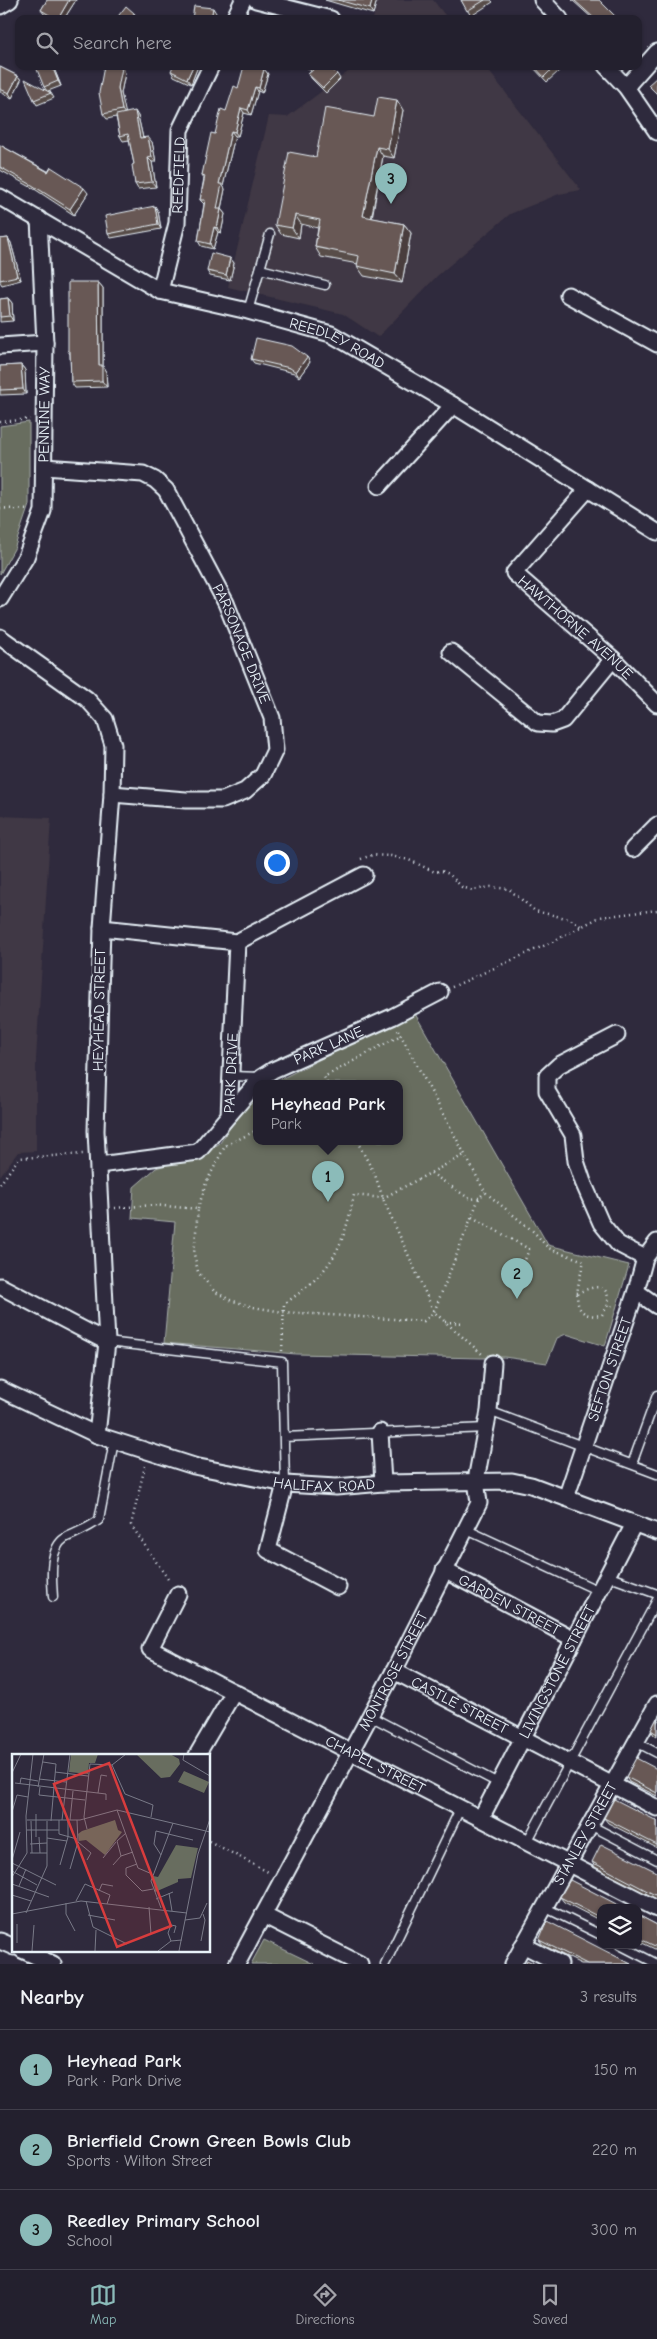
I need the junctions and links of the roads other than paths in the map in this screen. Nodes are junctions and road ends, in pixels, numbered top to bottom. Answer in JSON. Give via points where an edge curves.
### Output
{"nodes":[{"id":1,"x":10,"y":0,"type":"edge"},
{"id":2,"x":243,"y":0,"type":"edge"},
{"id":3,"x":256,"y":0,"type":"edge"},
{"id":4,"x":542,"y":0,"type":"edge"},
{"id":5,"x":0,"y":6,"type":"edge"},
{"id":6,"x":236,"y":15,"type":"edge"},
{"id":7,"x":315,"y":15,"type":"edge"},
{"id":8,"x":556,"y":15,"type":"edge"},
{"id":9,"x":657,"y":52,"type":"edge"},
{"id":10,"x":642,"y":69,"type":"edge"},
{"id":11,"x":209,"y":70,"type":"edge"},
{"id":12,"x":610,"y":70,"type":"edge"},
{"id":13,"x":642,"y":70,"type":"edge"},
{"id":14,"x":626,"y":88,"type":"junction"},
{"id":15,"x":657,"y":132,"type":"edge"},
{"id":16,"x":0,"y":197,"type":"edge"},
{"id":17,"x":39,"y":219,"type":"junction"},
{"id":18,"x":270,"y":234,"type":"dead end"},
{"id":19,"x":260,"y":269,"type":"junction"},
{"id":20,"x":326,"y":285,"type":"dead end"},
{"id":21,"x":160,"y":291,"type":"junction"},
{"id":22,"x":568,"y":295,"type":"dead end"},
{"id":23,"x":248,"y":311,"type":"junction"},
{"id":24,"x":45,"y":343,"type":"junction"},
{"id":25,"x":657,"y":344,"type":"edge"},
{"id":26,"x":0,"y":346,"type":"edge"},
{"id":27,"x":454,"y":406,"type":"junction"},
{"id":28,"x":44,"y":467,"type":"junction"},
{"id":29,"x":379,"y":486,"type":"dead end"},
{"id":30,"x":588,"y":489,"type":"junction"},
{"id":31,"x":657,"y":532,"type":"edge"},
{"id":32,"x":0,"y":600,"type":"edge"},
{"id":33,"x":0,"y":637,"type":"edge"},
{"id":34,"x":451,"y":652,"type":"dead end"},
{"id":35,"x":613,"y":659,"type":"junction"},
{"id":36,"x":657,"y":704,"type":"edge"},
{"id":37,"x":112,"y":794,"type":"junction"},
{"id":38,"x":657,"y":825,"type":"edge"},
{"id":39,"x":633,"y":849,"type":"dead end"},
{"id":40,"x":364,"y":875,"type":"road end"},
{"id":41,"x":102,"y":928,"type":"junction"},
{"id":42,"x":238,"y":942,"type":"junction"},
{"id":43,"x":440,"y":992,"type":"road end"},
{"id":44,"x":617,"y":1035,"type":"dead end"},
{"id":45,"x":231,"y":1076,"type":"junction"},
{"id":46,"x":262,"y":1077,"type":"junction"},
{"id":47,"x":259,"y":1080,"type":"edge"},
{"id":48,"x":253,"y":1087,"type":"edge"},
{"id":49,"x":229,"y":1115,"type":"junction"},
{"id":50,"x":98,"y":1159,"type":"junction"},
{"id":51,"x":657,"y":1242,"type":"edge"},
{"id":52,"x":644,"y":1258,"type":"junction"},
{"id":53,"x":0,"y":1286,"type":"edge"},
{"id":54,"x":636,"y":1291,"type":"junction"},
{"id":55,"x":657,"y":1306,"type":"edge"},
{"id":56,"x":107,"y":1342,"type":"junction"},
{"id":57,"x":493,"y":1363,"type":"road end"},
{"id":58,"x":0,"y":1389,"type":"edge"},
{"id":59,"x":657,"y":1395,"type":"edge"},
{"id":60,"x":489,"y":1411,"type":"junction"},
{"id":61,"x":486,"y":1428,"type":"junction"},
{"id":62,"x":380,"y":1432,"type":"junction"},
{"id":63,"x":97,"y":1435,"type":"junction"},
{"id":64,"x":284,"y":1437,"type":"junction"},
{"id":65,"x":114,"y":1441,"type":"junction"},
{"id":66,"x":584,"y":1446,"type":"junction"},
{"id":67,"x":632,"y":1464,"type":"junction"},
{"id":68,"x":657,"y":1474,"type":"edge"},
{"id":69,"x":476,"y":1480,"type":"junction"},
{"id":70,"x":383,"y":1483,"type":"junction"},
{"id":71,"x":285,"y":1484,"type":"junction"},
{"id":72,"x":566,"y":1498,"type":"junction"},
{"id":73,"x":634,"y":1524,"type":"junction"},
{"id":74,"x":465,"y":1529,"type":"junction"},
{"id":75,"x":657,"y":1532,"type":"edge"},
{"id":76,"x":444,"y":1570,"type":"junction"},
{"id":77,"x":607,"y":1576,"type":"junction"},
{"id":78,"x":338,"y":1587,"type":"dead end"},
{"id":79,"x":599,"y":1591,"type":"junction"},
{"id":80,"x":178,"y":1594,"type":"road end"},
{"id":81,"x":657,"y":1594,"type":"edge"},
{"id":82,"x":52,"y":1597,"type":"dead end"},
{"id":83,"x":657,"y":1600,"type":"edge"},
{"id":84,"x":574,"y":1639,"type":"junction"},
{"id":85,"x":394,"y":1671,"type":"junction"},
{"id":86,"x":234,"y":1692,"type":"junction"},
{"id":87,"x":657,"y":1704,"type":"edge"},
{"id":88,"x":370,"y":1716,"type":"junction"},
{"id":89,"x":524,"y":1739,"type":"junction"},
{"id":90,"x":636,"y":1742,"type":"junction"},
{"id":91,"x":351,"y":1752,"type":"junction"},
{"id":92,"x":657,"y":1753,"type":"edge"},
{"id":93,"x":198,"y":1754,"type":"edge"},
{"id":94,"x":570,"y":1763,"type":"junction"},
{"id":95,"x":500,"y":1784,"type":"junction"},
{"id":96,"x":613,"y":1786,"type":"junction"},
{"id":97,"x":461,"y":1807,"type":"junction"},
{"id":98,"x":657,"y":1808,"type":"edge"},
{"id":99,"x":481,"y":1818,"type":"junction"},
{"id":100,"x":590,"y":1825,"type":"junction"},
{"id":101,"x":527,"y":1842,"type":"junction"},
{"id":102,"x":657,"y":1860,"type":"edge"},
{"id":103,"x":568,"y":1864,"type":"junction"},
{"id":104,"x":544,"y":1907,"type":"junction"},
{"id":105,"x":657,"y":1909,"type":"edge"},
{"id":106,"x":263,"y":1915,"type":"junction"},
{"id":107,"x":597,"y":1933,"type":"edge"},
{"id":108,"x":0,"y":1941,"type":"edge"},
{"id":109,"x":12,"y":1946,"type":"edge"},
{"id":110,"x":523,"y":1946,"type":"junction"},
{"id":111,"x":628,"y":1949,"type":"edge"},
{"id":112,"x":27,"y":1952,"type":"edge"},
{"id":113,"x":54,"y":1964,"type":"edge"},
{"id":114,"x":237,"y":1964,"type":"edge"},
{"id":115,"x":360,"y":1964,"type":"edge"},
{"id":116,"x":385,"y":1964,"type":"edge"},
{"id":117,"x":513,"y":1964,"type":"edge"},
{"id":118,"x":560,"y":1964,"type":"edge"},
{"id":119,"x":657,"y":1964,"type":"edge"}],
"edges":[{"from":1,"to":5,"type":"street"},
{"from":2,"to":6,"type":"street"},
{"from":3,"to":7,"type":"street"},
{"from":4,"to":8,"type":"street"},
{"from":9,"to":10,"type":"street"},
{"from":11,"to":21,"type":"street","name":"REEDFIELD","via":[[180,130],[178,223]]},
{"from":12,"to":14,"type":"street"},
{"from":13,"to":14,"type":"street"},
{"from":14,"to":15,"type":"street"},
{"from":16,"to":17,"type":"street","name":"REEDLEY ROAD"},
{"from":17,"to":21,"type":"street","name":"REEDLEY ROAD"},
{"from":17,"to":24,"type":"street","name":"PENNINE WAY"},
{"from":18,"to":19,"type":"lane"},
{"from":19,"to":20,"type":"lane"},
{"from":19,"to":23,"type":"lane"},
{"from":21,"to":23,"type":"street","name":"REEDLEY ROAD"},
{"from":22,"to":25,"type":"street"},
{"from":23,"to":27,"type":"street","name":"REEDLEY ROAD","via":[[331,334]]},
{"from":24,"to":26,"type":"street"},
{"from":24,"to":28,"type":"street","name":"PENNINE WAY"},
{"from":27,"to":29,"type":"street"},
{"from":27,"to":30,"type":"street","name":"REEDLEY ROAD"},
{"from":28,"to":32,"type":"street","name":"PENNINE WAY","via":[[43,511],[26,557]]},
{"from":28,"to":37,"type":"street","name":"PARSONAGE DRIVE","via":[[143,474],[166,490],[226,603],[272,718],[275,750],[270,764],[245,791],[223,800]]},
{"from":30,"to":31,"type":"street","name":"REEDLEY ROAD"},
{"from":30,"to":35,"type":"street","name":"HAWTHORNE AVENUE","via":[[514,574]]},
{"from":33,"to":37,"type":"street","name":"HEYHEAD STREET","via":[[87,699],[105,719],[113,744]]},
{"from":34,"to":35,"type":"street","via":[[538,723],[552,724],[563,720]]},
{"from":35,"to":36,"type":"street","name":"HAWTHORNE AVENUE"},
{"from":37,"to":41,"type":"street","name":"HEYHEAD STREET"},
{"from":38,"to":39,"type":"street"},
{"from":40,"to":42,"type":"street"},
{"from":41,"to":42,"type":"street"},
{"from":41,"to":50,"type":"street","name":"HEYHEAD STREET","via":[[96,1130]]},
{"from":42,"to":45,"type":"street","name":"PARK DRIVE"},
{"from":43,"to":46,"type":"street","name":"PARK LANE"},
{"from":44,"to":52,"type":"street","via":[[559,1065],[547,1076],[547,1091],[573,1135],[576,1161],[601,1223],[618,1244]]},
{"from":45,"to":46,"type":"lane"},
{"from":45,"to":49,"type":"street","name":"PARK DRIVE"},
{"from":46,"to":47,"type":"street","name":"PARK LANE"},
{"from":48,"to":49,"type":"street","name":"PARK LANE"},
{"from":49,"to":50,"type":"street","name":"PARK DRIVE","via":[[198,1152]]},
{"from":50,"to":56,"type":"street","name":"HEYHEAD STREET"},
{"from":51,"to":52,"type":"street","name":"SEFTON STREET"},
{"from":52,"to":54,"type":"street","name":"SEFTON STREET"},
{"from":53,"to":56,"type":"street"},
{"from":54,"to":55,"type":"street"},
{"from":54,"to":66,"type":"street","name":"SEFTON STREET"},
{"from":56,"to":63,"type":"street","name":"HEYHEAD STREET"},
{"from":56,"to":64,"type":"lane","via":[[282,1362]]},
{"from":57,"to":60,"type":"street","name":"MONTROSE STREET"},
{"from":58,"to":63,"type":"street","name":"HALIFAX ROAD"},
{"from":59,"to":67,"type":"lane"},
{"from":60,"to":61,"type":"street","name":"MONTROSE STREET"},
{"from":60,"to":66,"type":"lane"},
{"from":61,"to":62,"type":"lane"},
{"from":61,"to":69,"type":"street","name":"MONTROSE STREET"},
{"from":62,"to":64,"type":"lane"},
{"from":62,"to":70,"type":"street"},
{"from":63,"to":65,"type":"street","name":"HALIFAX ROAD"},
{"from":64,"to":71,"type":"lane"},
{"from":65,"to":71,"type":"street","name":"HALIFAX ROAD","via":[[194,1466]]},
{"from":65,"to":82,"type":"lane","via":[[99,1520],[62,1540],[51,1561]]},
{"from":66,"to":67,"type":"lane"},
{"from":66,"to":72,"type":"street","name":"SEFTON STREET"},
{"from":67,"to":68,"type":"lane"},
{"from":69,"to":70,"type":"street","name":"HALIFAX ROAD"},
{"from":69,"to":72,"type":"street","name":"HALIFAX ROAD","via":[[512,1481]]},
{"from":69,"to":74,"type":"street","name":"MONTROSE STREET","via":[[479,1503]]},
{"from":70,"to":71,"type":"street","name":"HALIFAX ROAD","via":[[336,1487]]},
{"from":71,"to":78,"type":"street","via":[[268,1550]]},
{"from":72,"to":73,"type":"street","name":"HALIFAX ROAD"},
{"from":73,"to":75,"type":"street","name":"HALIFAX ROAD"},
{"from":73,"to":77,"type":"street","name":"LIVINGSTONE STREET"},
{"from":74,"to":76,"type":"street","name":"MONTROSE STREET"},
{"from":74,"to":79,"type":"lane"},
{"from":76,"to":84,"type":"street","name":"GARDEN STREET"},
{"from":76,"to":85,"type":"street","name":"MONTROSE STREET"},
{"from":77,"to":79,"type":"street","name":"LIVINGSTONE STREET"},
{"from":77,"to":81,"type":"lane"},
{"from":79,"to":84,"type":"street","name":"LIVINGSTONE STREET"},
{"from":80,"to":86,"type":"street","name":"CHAPEL STREET","via":[[150,1649]]},
{"from":83,"to":94,"type":"lane"},
{"from":84,"to":89,"type":"street","name":"LIVINGSTONE STREET"},
{"from":85,"to":88,"type":"street","name":"MONTROSE STREET"},
{"from":85,"to":89,"type":"street","name":"CASTLE STREET"},
{"from":86,"to":91,"type":"street","name":"CHAPEL STREET"},
{"from":86,"to":93,"type":"street"},
{"from":87,"to":90,"type":"street","name":"STANLEY STREET"},
{"from":88,"to":91,"type":"street","name":"MONTROSE STREET"},
{"from":88,"to":95,"type":"lane"},
{"from":89,"to":94,"type":"street","name":"CASTLE STREET"},
{"from":89,"to":95,"type":"street","name":"LIVINGSTONE STREET"},
{"from":90,"to":92,"type":"lane"},
{"from":90,"to":96,"type":"street","name":"STANLEY STREET"},
{"from":91,"to":97,"type":"street","name":"CHAPEL STREET"},
{"from":91,"to":106,"type":"street","name":"MONTROSE STREET"},
{"from":94,"to":96,"type":"street","name":"CASTLE STREET"},
{"from":94,"to":101,"type":"lane"},
{"from":95,"to":99,"type":"street","name":"LIVINGSTONE STREET"},
{"from":96,"to":98,"type":"street","name":"CASTLE STREET"},
{"from":96,"to":100,"type":"street","name":"STANLEY STREET"},
{"from":97,"to":99,"type":"street","name":"CHAPEL STREET"},
{"from":97,"to":116,"type":"lane"},
{"from":99,"to":101,"type":"street","name":"CHAPEL STREET"},
{"from":100,"to":102,"type":"lane"},
{"from":100,"to":103,"type":"street","name":"STANLEY STREET"},
{"from":101,"to":103,"type":"street","name":"CHAPEL STREET"},
{"from":103,"to":104,"type":"street","name":"STANLEY STREET"},
{"from":103,"to":105,"type":"street","name":"CHAPEL STREET"},
{"from":104,"to":107,"type":"lane"},
{"from":104,"to":110,"type":"street","name":"STANLEY STREET"},
{"from":106,"to":114,"type":"street","name":"MONTROSE STREET"},
{"from":106,"to":115,"type":"street"},
{"from":108,"to":109,"type":"street"},
{"from":110,"to":117,"type":"street","name":"STANLEY STREET"},
{"from":110,"to":118,"type":"street"},
{"from":111,"to":119,"type":"lane"},
{"from":112,"to":113,"type":"street"}]}
